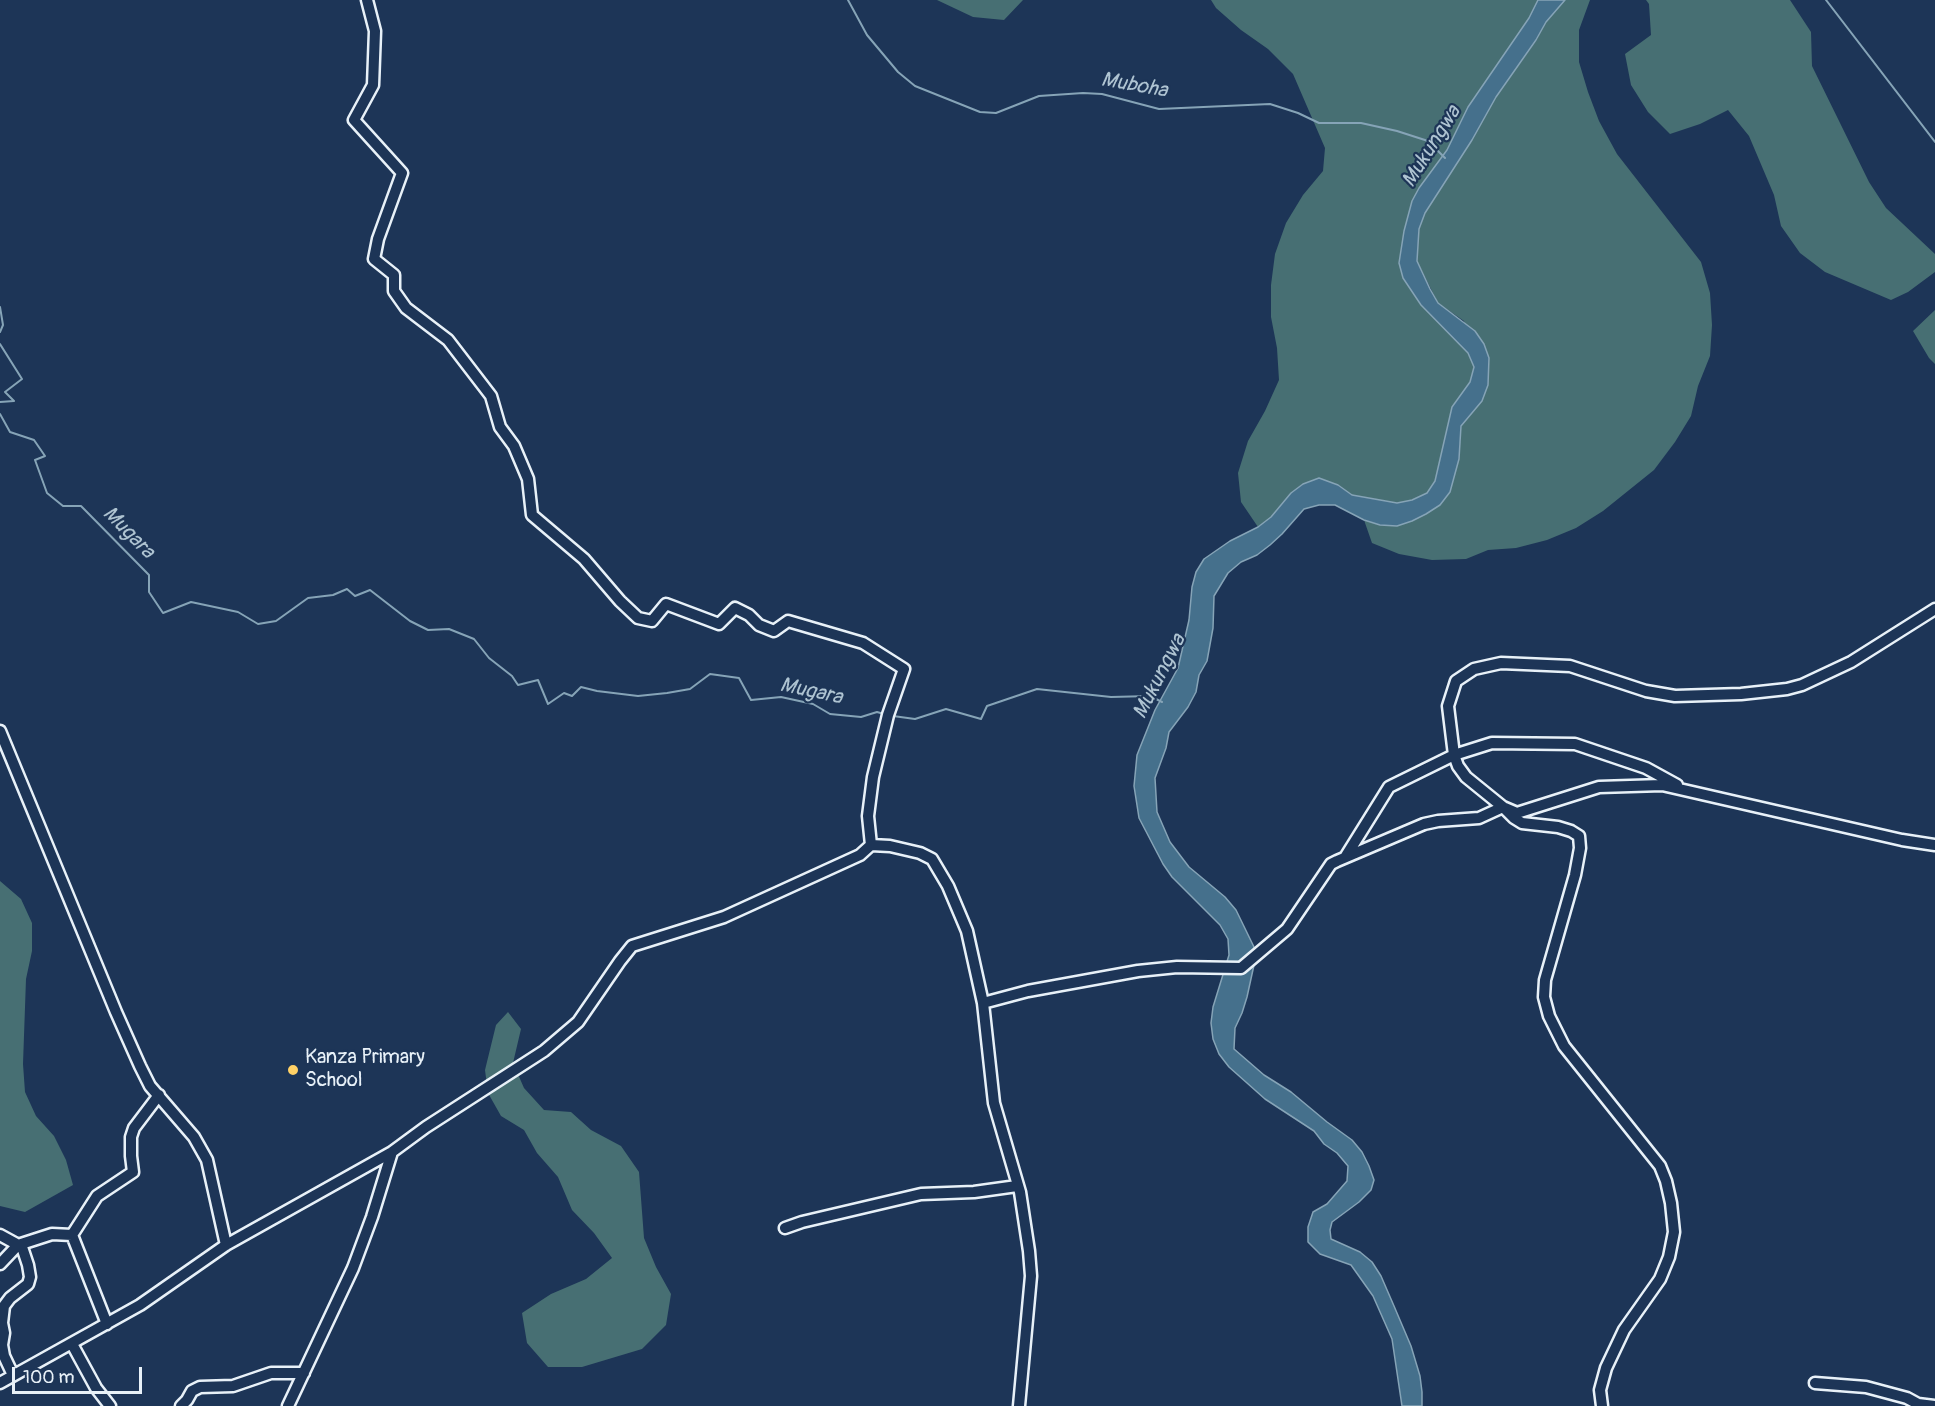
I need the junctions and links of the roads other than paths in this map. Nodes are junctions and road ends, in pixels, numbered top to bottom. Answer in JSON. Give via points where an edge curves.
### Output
{"nodes":[{"id":1,"x":367,"y":0,"type":"edge"},
{"id":2,"x":1935,"y":609,"type":"edge"},
{"id":3,"x":0,"y":730,"type":"edge"},
{"id":4,"x":1454,"y":755,"type":"junction"},
{"id":5,"x":1688,"y":792,"type":"junction"},
{"id":6,"x":1503,"y":807,"type":"junction"},
{"id":7,"x":871,"y":845,"type":"junction"},
{"id":8,"x":1935,"y":845,"type":"edge"},
{"id":9,"x":1346,"y":856,"type":"junction"},
{"id":10,"x":983,"y":1004,"type":"junction"},
{"id":11,"x":159,"y":1095,"type":"junction"},
{"id":12,"x":392,"y":1152,"type":"junction"},
{"id":13,"x":1017,"y":1186,"type":"junction"},
{"id":14,"x":785,"y":1228,"type":"dead end"},
{"id":15,"x":0,"y":1235,"type":"edge"},
{"id":16,"x":72,"y":1235,"type":"junction"},
{"id":17,"x":18,"y":1245,"type":"junction"},
{"id":18,"x":226,"y":1245,"type":"junction"},
{"id":19,"x":0,"y":1264,"type":"edge"},
{"id":20,"x":1,"y":1322,"type":"edge"},
{"id":21,"x":107,"y":1324,"type":"junction"},
{"id":22,"x":72,"y":1344,"type":"junction"},
{"id":23,"x":304,"y":1373,"type":"junction"},
{"id":24,"x":13,"y":1375,"type":"junction"},
{"id":25,"x":0,"y":1383,"type":"edge"},
{"id":26,"x":1815,"y":1383,"type":"dead end"},
{"id":27,"x":110,"y":1406,"type":"edge"},
{"id":28,"x":181,"y":1406,"type":"edge"},
{"id":29,"x":288,"y":1406,"type":"edge"},
{"id":30,"x":1019,"y":1406,"type":"edge"},
{"id":31,"x":1602,"y":1406,"type":"edge"},
{"id":32,"x":1935,"y":1406,"type":"edge"}],
"edges":[{"from":1,"to":7,"type":"street","via":[[375,31],[372,84],[354,120],[402,172],[374,259],[394,275],[394,291],[406,308],[448,340],[491,396],[500,427],[514,446],[528,479],[532,515],[584,559],[638,618],[652,621],[666,604],[719,624],[735,608],[759,626],[774,631],[788,621],[863,643],[904,669],[873,777],[868,816]]},
{"from":2,"to":4,"type":"street","via":[[1851,662],[1787,689],[1675,696],[1646,691],[1570,666],[1501,663],[1474,669],[1456,681],[1448,706]]},
{"from":3,"to":11,"type":"street","via":[[122,1026],[150,1086]]},
{"from":4,"to":5,"type":"street","via":[[1492,743],[1575,744],[1646,768]]},
{"from":4,"to":6,"type":"street","via":[[1466,777]]},
{"from":4,"to":9,"type":"street","via":[[1389,787]]},
{"from":5,"to":6,"type":"street","via":[[1662,785],[1599,787],[1517,813]]},
{"from":5,"to":8,"type":"street"},
{"from":6,"to":9,"type":"street","via":[[1479,818],[1424,824]]},
{"from":6,"to":31,"type":"street","via":[[1522,823],[1558,826],[1579,836],[1575,875],[1545,980],[1544,997],[1564,1046],[1660,1166],[1671,1203],[1674,1232],[1669,1257],[1660,1279],[1624,1330],[1606,1368],[1600,1390]]},
{"from":7,"to":10,"type":"street","via":[[920,853],[937,865],[967,931]]},
{"from":7,"to":12,"type":"street","via":[[860,855],[724,918],[632,946],[573,1028]]},
{"from":9,"to":10,"type":"street","via":[[1331,864],[1287,929],[1241,968],[1138,971]]},
{"from":10,"to":13,"type":"street","via":[[994,1103]]},
{"from":11,"to":16,"type":"street","via":[[134,1128],[130,1156],[133,1172],[97,1196]]},
{"from":11,"to":18,"type":"street","via":[[195,1137],[207,1160]]},
{"from":12,"to":18,"type":"street"},
{"from":12,"to":23,"type":"street","via":[[353,1268]]},
{"from":13,"to":14,"type":"street","via":[[921,1194]]},
{"from":13,"to":30,"type":"street","via":[[1031,1276]]},
{"from":15,"to":17,"type":"street"},
{"from":16,"to":17,"type":"street","via":[[52,1234]]},
{"from":16,"to":21,"type":"street"},
{"from":17,"to":19,"type":"street"},
{"from":17,"to":20,"type":"street","via":[[22,1247],[30,1277],[28,1284],[4,1306]]},
{"from":18,"to":21,"type":"street","via":[[162,1292]]},
{"from":20,"to":24,"type":"street","via":[[4,1356]]},
{"from":21,"to":22,"type":"street"},
{"from":22,"to":24,"type":"street"},
{"from":22,"to":27,"type":"street"},
{"from":23,"to":28,"type":"street","via":[[271,1373],[233,1386],[200,1387]]},
{"from":23,"to":29,"type":"street"},
{"from":24,"to":25,"type":"street"},
{"from":26,"to":32,"type":"street","via":[[1866,1387]]}]}
